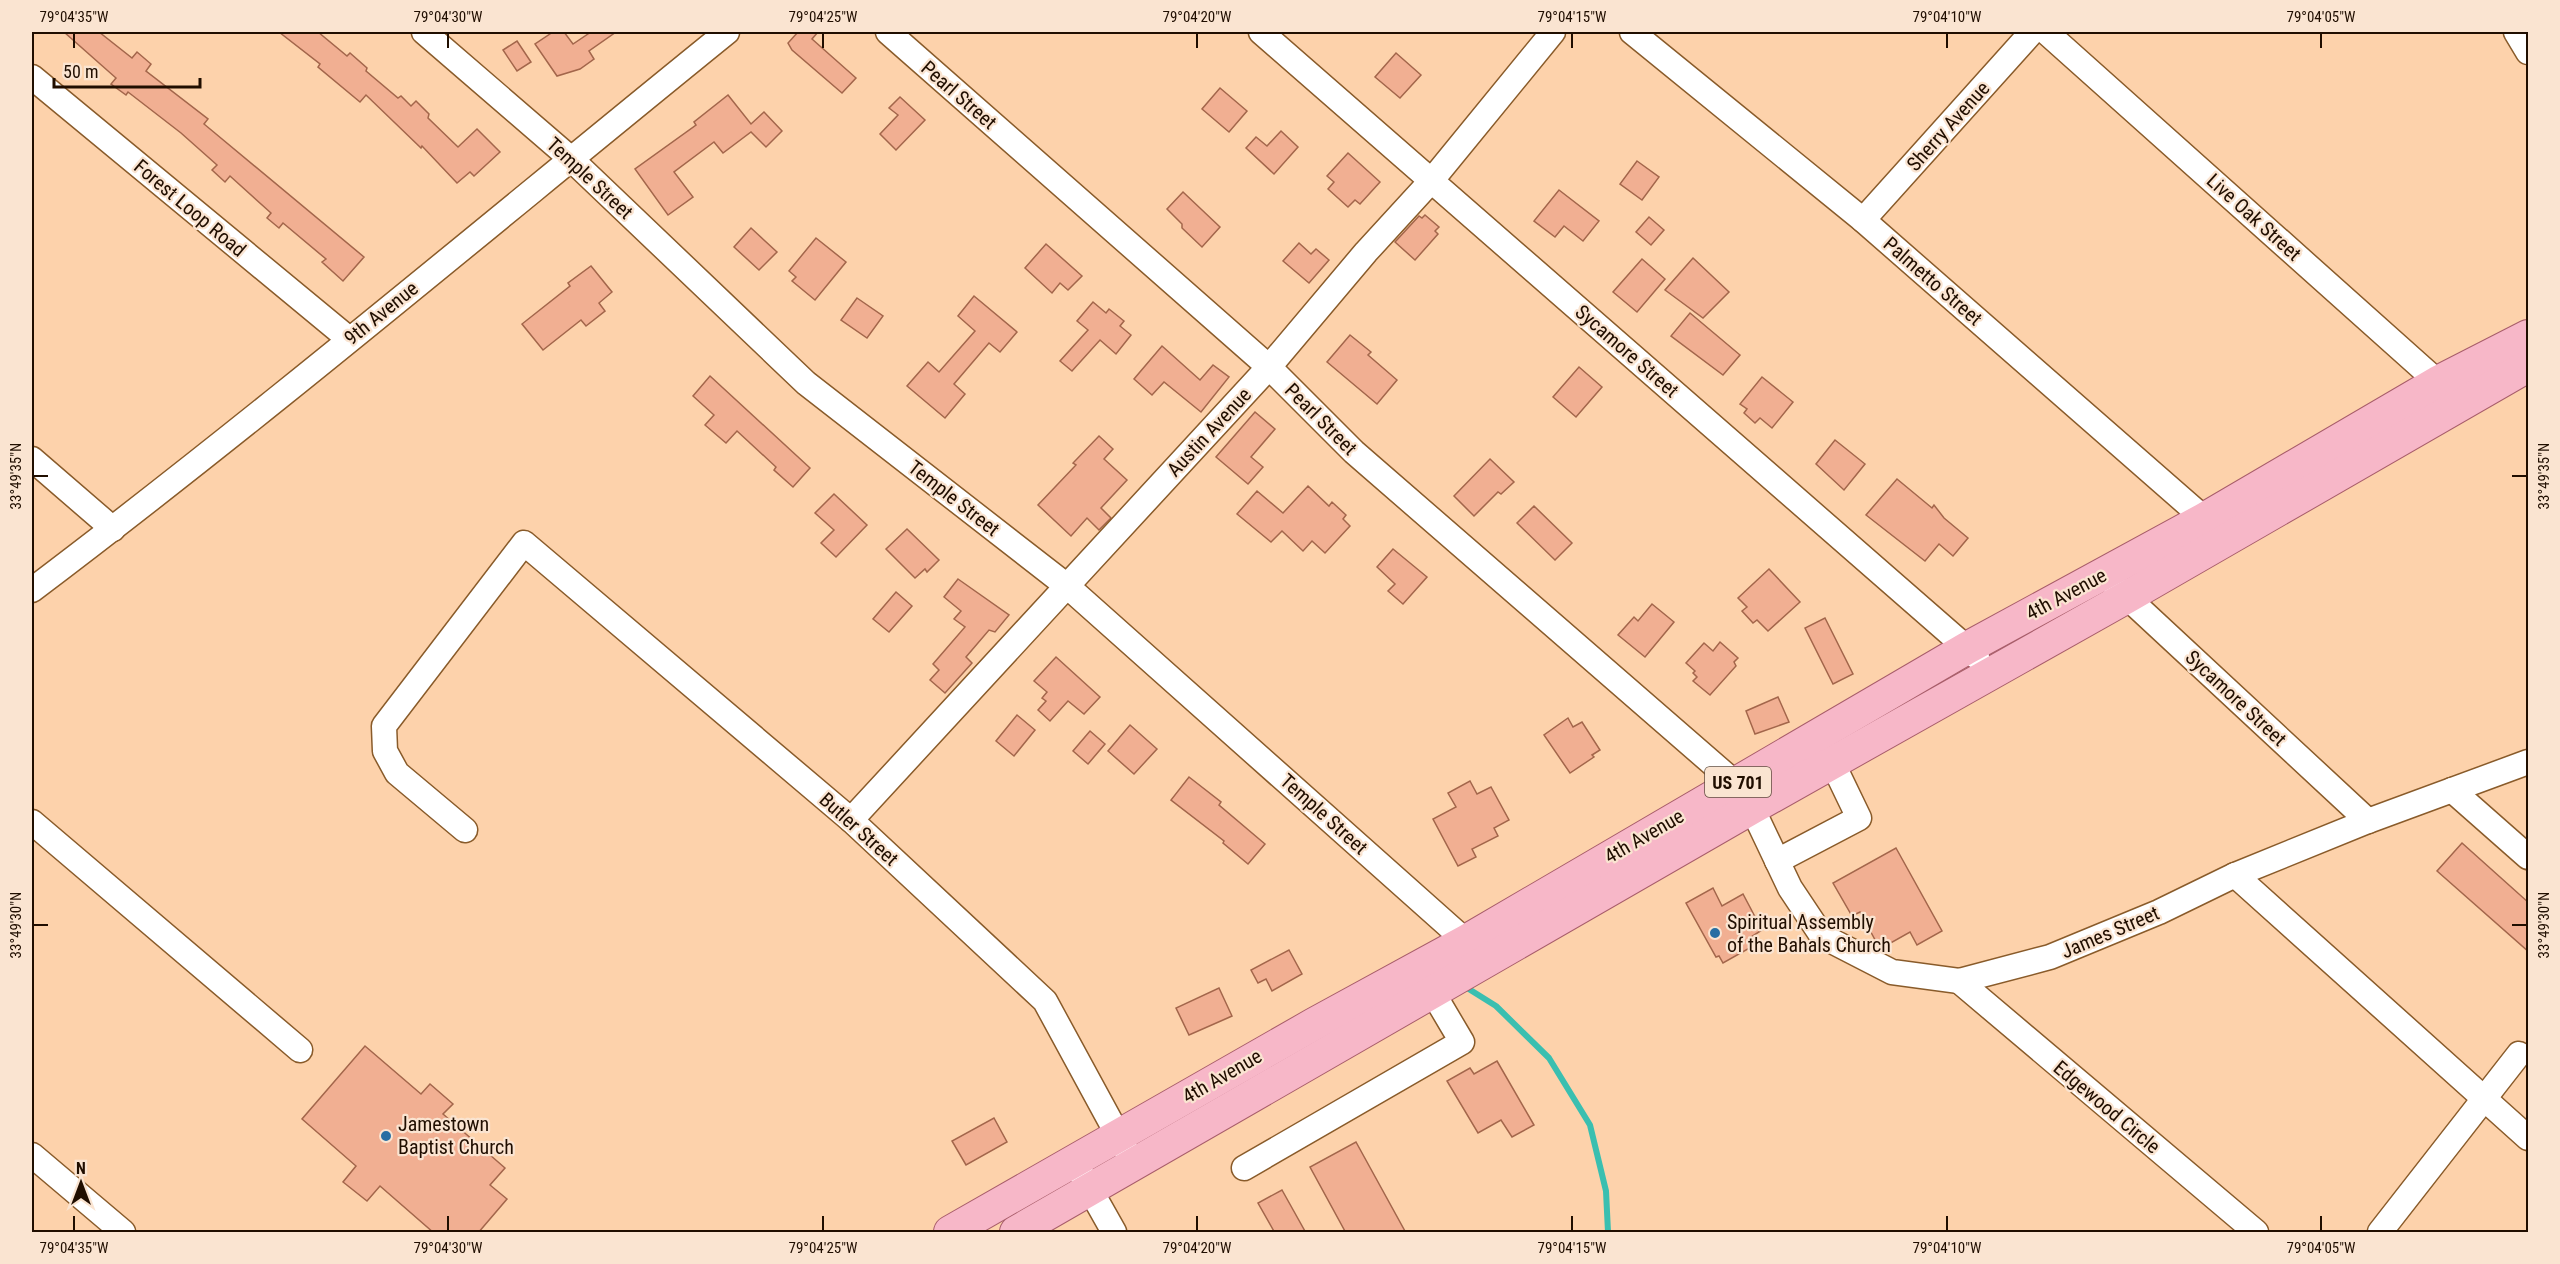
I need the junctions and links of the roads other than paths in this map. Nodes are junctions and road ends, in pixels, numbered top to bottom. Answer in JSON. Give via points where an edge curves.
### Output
{"nodes":[{"id":1,"x":424,"y":32,"type":"edge"},
{"id":2,"x":727,"y":32,"type":"edge"},
{"id":3,"x":888,"y":32,"type":"edge"},
{"id":4,"x":1261,"y":32,"type":"edge"},
{"id":5,"x":1553,"y":32,"type":"edge"},
{"id":6,"x":1632,"y":32,"type":"edge"},
{"id":7,"x":2032,"y":32,"type":"edge"},
{"id":8,"x":2046,"y":32,"type":"edge"},
{"id":9,"x":2516,"y":32,"type":"edge"},
{"id":10,"x":2529,"y":52,"type":"edge"},
{"id":11,"x":32,"y":77,"type":"edge"},
{"id":12,"x":570,"y":158,"type":"junction"},
{"id":13,"x":1432,"y":180,"type":"junction"},
{"id":14,"x":1863,"y":220,"type":"junction"},
{"id":15,"x":349,"y":339,"type":"junction"},
{"id":16,"x":2528,"y":347,"type":"edge"},
{"id":17,"x":1269,"y":367,"type":"junction"},
{"id":18,"x":2438,"y":382,"type":"junction"},
{"id":19,"x":2461,"y":403,"type":"junction"},
{"id":20,"x":32,"y":459,"type":"edge"},
{"id":21,"x":113,"y":529,"type":"junction"},
{"id":22,"x":2215,"y":529,"type":"junction"},
{"id":23,"x":2102,"y":575,"type":"junction"},
{"id":24,"x":1067,"y":586,"type":"junction"},
{"id":25,"x":32,"y":590,"type":"edge"},
{"id":26,"x":2127,"y":597,"type":"junction"},
{"id":27,"x":1967,"y":648,"type":"junction"},
{"id":28,"x":1993,"y":671,"type":"junction"},
{"id":29,"x":1832,"y":762,"type":"junction"},
{"id":30,"x":2529,"y":762,"type":"edge"},
{"id":31,"x":2452,"y":790,"type":"junction"},
{"id":32,"x":1743,"y":796,"type":"junction"},
{"id":33,"x":851,"y":820,"type":"junction"},
{"id":34,"x":2368,"y":821,"type":"junction"},
{"id":35,"x":32,"y":822,"type":"edge"},
{"id":36,"x":465,"y":830,"type":"dead end"},
{"id":37,"x":2529,"y":857,"type":"edge"},
{"id":38,"x":1777,"y":861,"type":"junction"},
{"id":39,"x":2235,"y":875,"type":"junction"},
{"id":40,"x":1466,"y":941,"type":"junction"},
{"id":41,"x":1489,"y":961,"type":"junction"},
{"id":42,"x":1959,"y":981,"type":"junction"},
{"id":43,"x":1433,"y":993,"type":"junction"},
{"id":44,"x":300,"y":1050,"type":"dead end"},
{"id":45,"x":2519,"y":1054,"type":"dead end"},
{"id":46,"x":2484,"y":1100,"type":"junction"},
{"id":47,"x":1118,"y":1136,"type":"junction"},
{"id":48,"x":2529,"y":1138,"type":"edge"},
{"id":49,"x":32,"y":1155,"type":"edge"},
{"id":50,"x":1074,"y":1161,"type":"junction"},
{"id":51,"x":1134,"y":1165,"type":"junction"},
{"id":52,"x":1244,"y":1168,"type":"dead end"},
{"id":53,"x":1091,"y":1190,"type":"junction"},
{"id":54,"x":123,"y":1233,"type":"edge"},
{"id":55,"x":950,"y":1233,"type":"edge"},
{"id":56,"x":1016,"y":1233,"type":"edge"},
{"id":57,"x":1114,"y":1233,"type":"edge"},
{"id":58,"x":2256,"y":1233,"type":"edge"},
{"id":59,"x":2380,"y":1233,"type":"edge"}],
"edges":[{"from":1,"to":12,"type":"street","name":"Temple Street"},
{"from":2,"to":12,"type":"street","name":"9th Avenue"},
{"from":3,"to":17,"type":"street","name":"Pearl Street"},
{"from":4,"to":13,"type":"street","name":"Sycamore Street"},
{"from":5,"to":13,"type":"street","name":"Austin Avenue"},
{"from":6,"to":14,"type":"street","name":"Palmetto Street"},
{"from":7,"to":14,"type":"street","name":"Sherry Avenue"},
{"from":8,"to":18,"type":"street","name":"Live Oak Street"},
{"from":9,"to":10,"type":"street"},
{"from":11,"to":15,"type":"street","name":"Forest Loop Road"},
{"from":12,"to":15,"type":"street","name":"9th Avenue"},
{"from":12,"to":24,"type":"street","name":"Temple Street","via":[[806,383]]},
{"from":13,"to":17,"type":"street","name":"Austin Avenue"},
{"from":13,"to":27,"type":"street","name":"Sycamore Street"},
{"from":14,"to":22,"type":"street","name":"Palmetto Street"},
{"from":15,"to":21,"type":"street","name":"9th Avenue"},
{"from":16,"to":18,"type":"main road","name":"4th Avenue","number":"US 701"},
{"from":16,"to":19,"type":"main road","name":"4th Avenue","number":"US 701"},
{"from":17,"to":24,"type":"street","name":"Austin Avenue"},
{"from":17,"to":32,"type":"street","name":"Pearl Street","via":[[1354,452]]},
{"from":18,"to":19,"type":"street","name":"Live Oak Street"},
{"from":18,"to":22,"type":"main road","name":"4th Avenue","number":"US 701"},
{"from":19,"to":22,"type":"main road","name":"4th Avenue","number":"US 701"},
{"from":20,"to":21,"type":"street"},
{"from":21,"to":25,"type":"street","name":"9th Avenue"},
{"from":22,"to":23,"type":"main road","name":"4th Avenue","number":"US 701"},
{"from":22,"to":26,"type":"main road","name":"4th Avenue","number":"US 701"},
{"from":23,"to":26,"type":"street","name":"Sycamore Street"},
{"from":23,"to":27,"type":"main road","name":"4th Avenue","number":"US 701"},
{"from":24,"to":33,"type":"street","name":"Austin Avenue"},
{"from":24,"to":40,"type":"street","name":"Temple Street"},
{"from":26,"to":28,"type":"main road","name":"4th Avenue","number":"US 701"},
{"from":26,"to":34,"type":"street","name":"Sycamore Street"},
{"from":27,"to":28,"type":"street","name":"Sycamore Street"},
{"from":27,"to":32,"type":"main road","name":"4th Avenue","number":"US 701"},
{"from":28,"to":29,"type":"main road","name":"4th Avenue","number":"US 701"},
{"from":29,"to":32,"type":"main road","name":"4th Avenue","number":"US 701"},
{"from":29,"to":38,"type":"street","via":[[1859,818]]},
{"from":30,"to":31,"type":"street","name":"James Street"},
{"from":31,"to":34,"type":"street","name":"James Street"},
{"from":31,"to":37,"type":"street"},
{"from":32,"to":38,"type":"street","name":"James Street"},
{"from":32,"to":40,"type":"main road","name":"4th Avenue","number":"US 701"},
{"from":32,"to":41,"type":"main road","name":"4th Avenue","number":"US 701"},
{"from":33,"to":36,"type":"street","name":"Butler Street","via":[[524,543],[384,726],[385,751],[397,773]]},
{"from":33,"to":47,"type":"street","name":"Butler Street","via":[[1045,1001]]},
{"from":34,"to":39,"type":"street","name":"James Street"},
{"from":35,"to":44,"type":"street"},
{"from":38,"to":42,"type":"street","name":"James Street","via":[[1822,936],[1892,972]]},
{"from":39,"to":42,"type":"street","name":"James Street","via":[[2159,912],[2050,957]]},
{"from":39,"to":46,"type":"street"},
{"from":40,"to":41,"type":"street","name":"Temple Street"},
{"from":40,"to":47,"type":"main road","name":"4th Avenue","number":"US 701"},
{"from":41,"to":43,"type":"main road","name":"4th Avenue","number":"US 701"},
{"from":42,"to":58,"type":"street","name":"Edgewood Circle"},
{"from":43,"to":51,"type":"main road","name":"4th Avenue","number":"US 701"},
{"from":43,"to":52,"type":"street","via":[[1462,1042]]},
{"from":45,"to":46,"type":"street"},
{"from":46,"to":48,"type":"street"},
{"from":46,"to":59,"type":"street"},
{"from":47,"to":50,"type":"main road","name":"4th Avenue","number":"US 701"},
{"from":47,"to":51,"type":"street","name":"Butler Street"},
{"from":49,"to":54,"type":"street"},
{"from":50,"to":53,"type":"street"},
{"from":50,"to":55,"type":"main road","name":"4th Avenue","number":"US 701"},
{"from":51,"to":53,"type":"main road","name":"4th Avenue","number":"US 701"},
{"from":53,"to":56,"type":"main road","name":"4th Avenue","number":"US 701"},
{"from":53,"to":57,"type":"street"}]}
